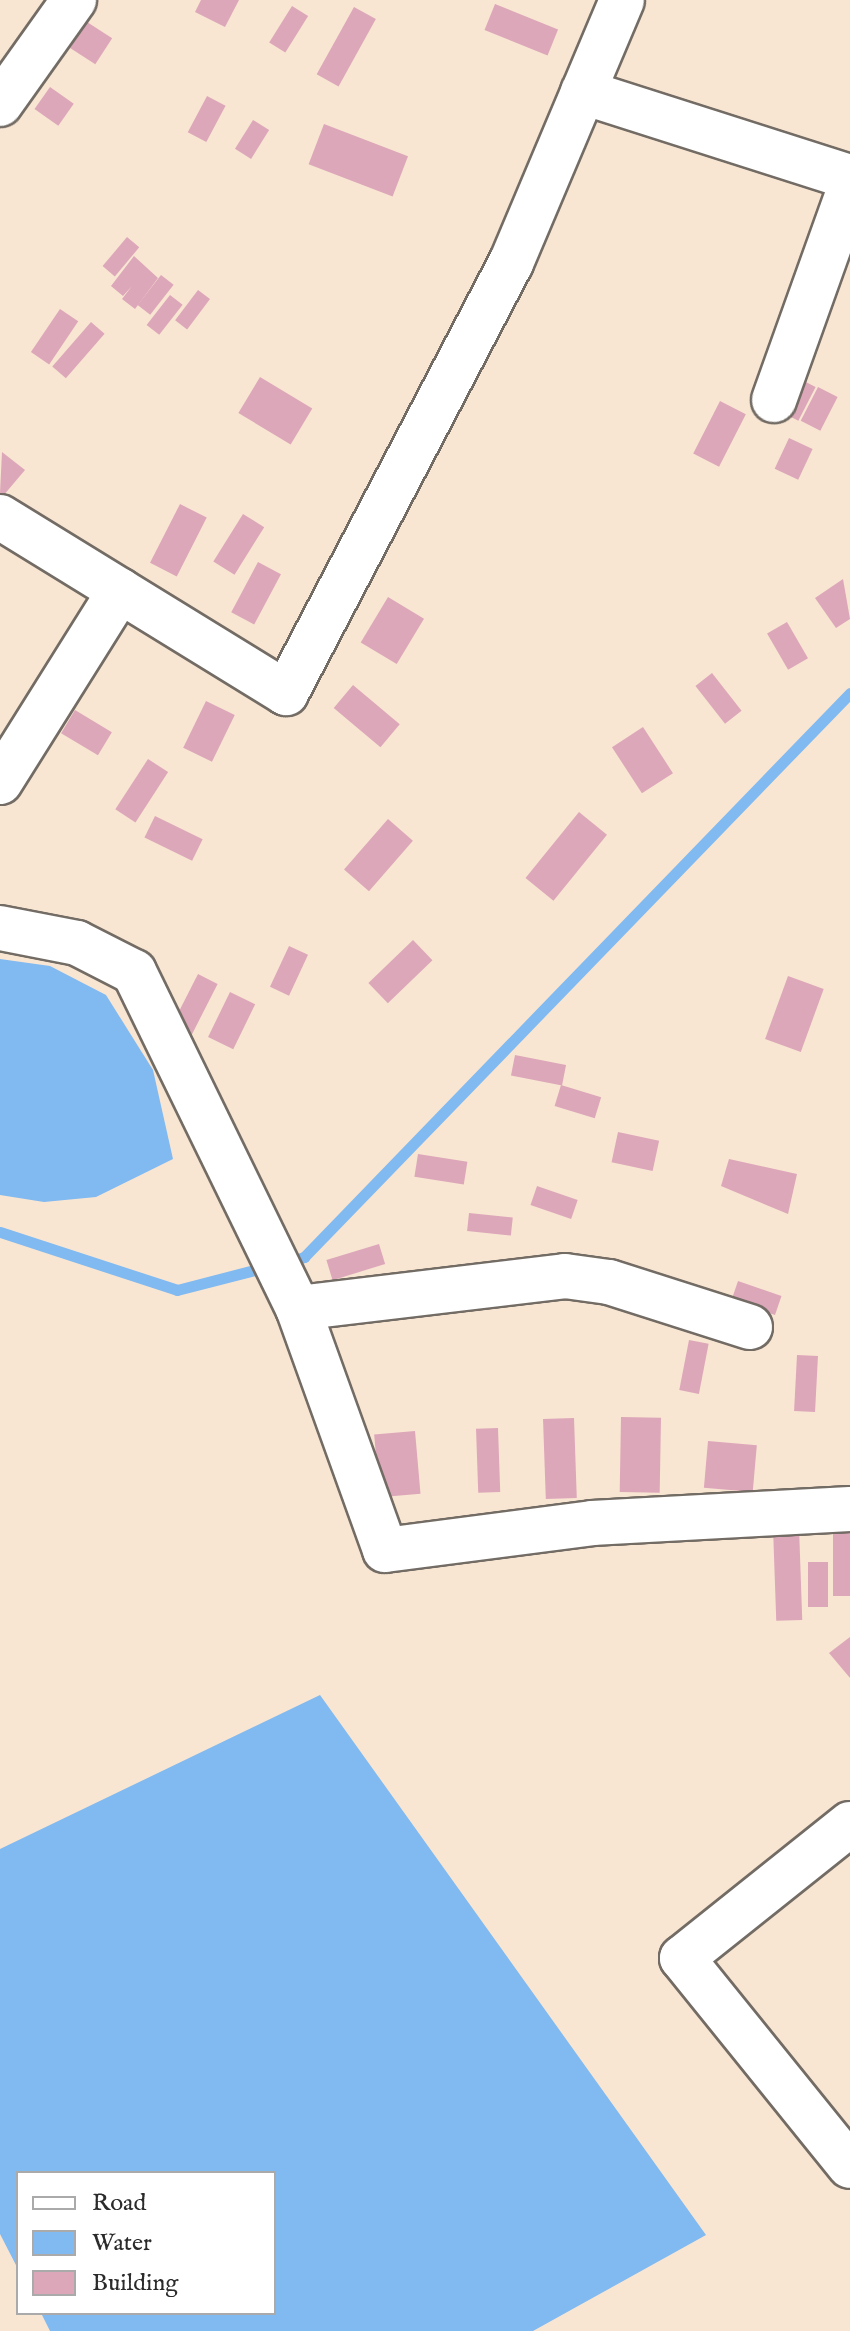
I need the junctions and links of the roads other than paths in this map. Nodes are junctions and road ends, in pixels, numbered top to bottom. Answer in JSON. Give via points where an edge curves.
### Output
{"nodes":[{"id":1,"x":74,"y":0,"type":"edge"},
{"id":2,"x":622,"y":0,"type":"edge"},
{"id":3,"x":583,"y":92,"type":"junction"},
{"id":4,"x":0,"y":104,"type":"edge"},
{"id":5,"x":850,"y":177,"type":"edge"},
{"id":6,"x":850,"y":188,"type":"edge"},
{"id":7,"x":774,"y":400,"type":"dead end"},
{"id":8,"x":0,"y":517,"type":"edge"},
{"id":9,"x":120,"y":591,"type":"junction"},
{"id":10,"x":0,"y":782,"type":"edge"},
{"id":11,"x":0,"y":928,"type":"edge"},
{"id":12,"x":298,"y":1308,"type":"junction"},
{"id":13,"x":750,"y":1327,"type":"dead end"},
{"id":14,"x":850,"y":1509,"type":"edge"},
{"id":15,"x":850,"y":1824,"type":"edge"},
{"id":16,"x":850,"y":2166,"type":"edge"}],
"edges":[{"from":1,"to":4,"type":"street"},
{"from":2,"to":3,"type":"street"},
{"from":3,"to":5,"type":"street"},
{"from":3,"to":9,"type":"street","via":[[511,263],[286,693]]},
{"from":6,"to":7,"type":"street"},
{"from":8,"to":9,"type":"street"},
{"from":9,"to":10,"type":"street"},
{"from":11,"to":12,"type":"street","via":[[77,943],[134,972]]},
{"from":12,"to":13,"type":"street","via":[[565,1276],[609,1282]]},
{"from":12,"to":14,"type":"street","via":[[385,1550],[592,1523]]},
{"from":15,"to":16,"type":"street","via":[[682,1958]]}]}
